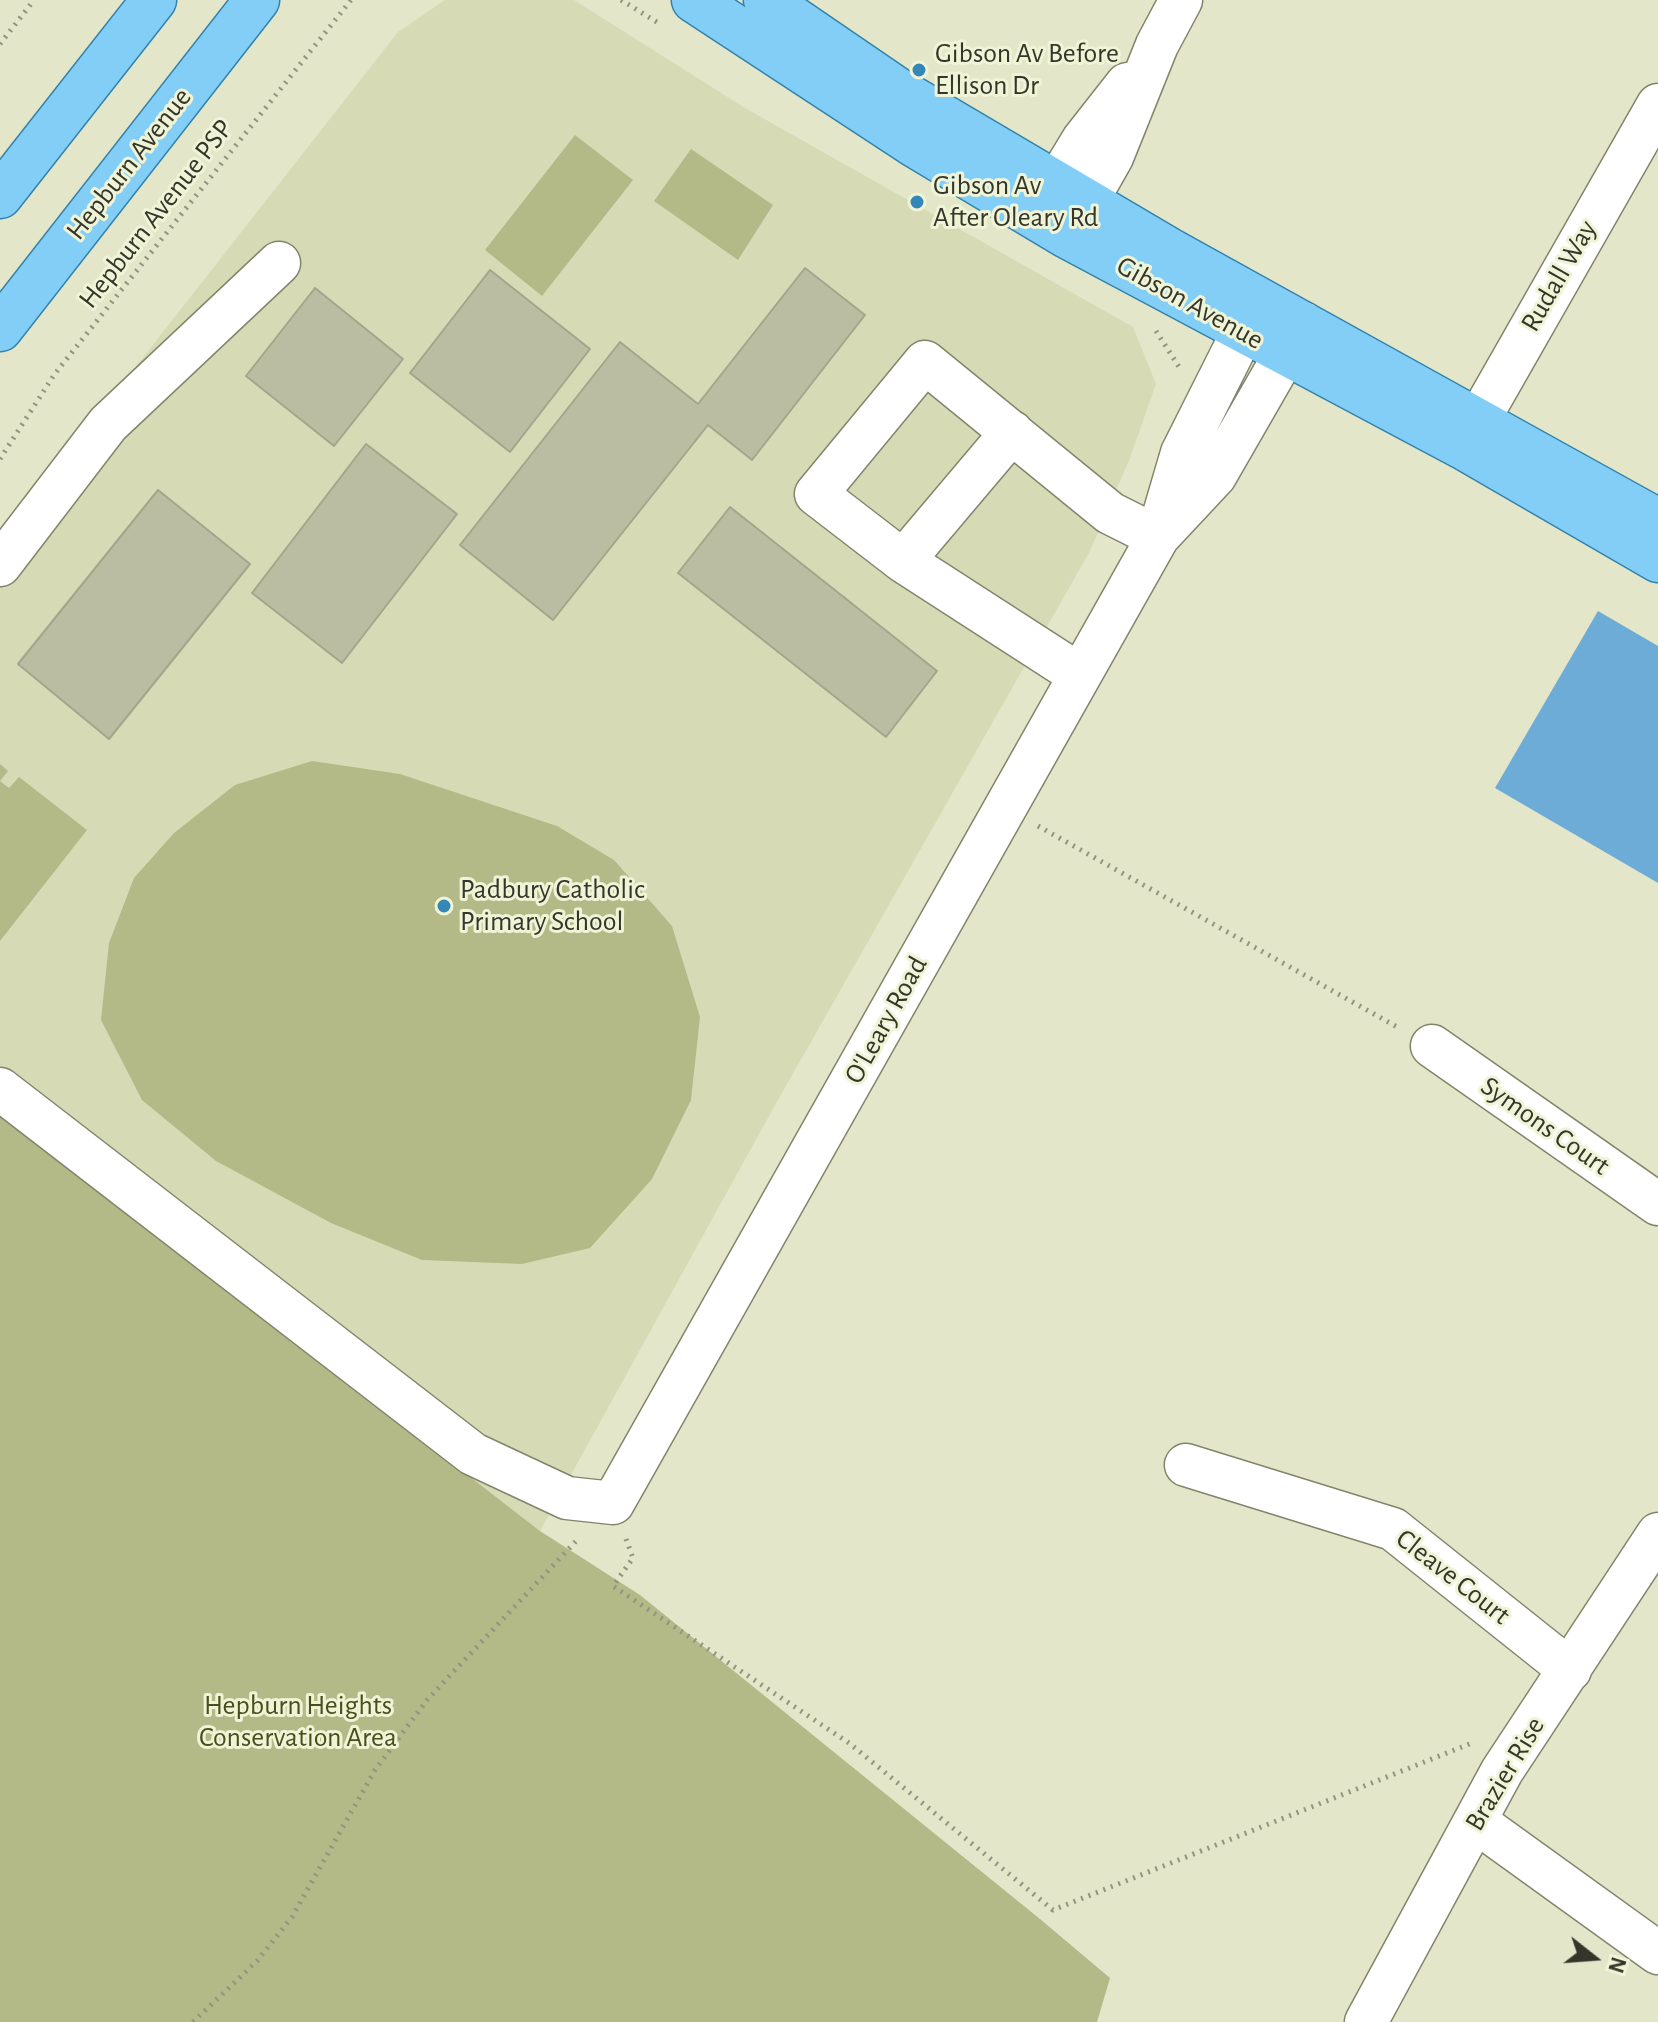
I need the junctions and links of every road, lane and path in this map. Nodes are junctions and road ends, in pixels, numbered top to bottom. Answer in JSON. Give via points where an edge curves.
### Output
{"nodes":[{"id":1,"x":34,"y":0,"type":"edge"},
{"id":2,"x":154,"y":0,"type":"edge"},
{"id":3,"x":257,"y":0,"type":"edge"},
{"id":4,"x":351,"y":0,"type":"edge"},
{"id":5,"x":694,"y":0,"type":"edge"},
{"id":6,"x":766,"y":0,"type":"edge"},
{"id":7,"x":1181,"y":0,"type":"edge"},
{"id":8,"x":0,"y":44,"type":"edge"},
{"id":9,"x":1658,"y":105,"type":"edge"},
{"id":10,"x":0,"y":196,"type":"edge"},
{"id":11,"x":1062,"y":209,"type":"junction"},
{"id":12,"x":279,"y":263,"type":"dead end"},
{"id":13,"x":1250,"y":315,"type":"junction"},
{"id":14,"x":0,"y":329,"type":"edge"},
{"id":15,"x":1293,"y":339,"type":"junction"},
{"id":16,"x":1012,"y":432,"type":"junction"},
{"id":17,"x":1471,"y":433,"type":"junction"},
{"id":18,"x":0,"y":459,"type":"edge"},
{"id":19,"x":1658,"y":521,"type":"edge"},
{"id":20,"x":1158,"y":537,"type":"junction"},
{"id":21,"x":1658,"y":560,"type":"edge"},
{"id":22,"x":903,"y":561,"type":"junction"},
{"id":23,"x":0,"y":565,"type":"edge"},
{"id":24,"x":1078,"y":674,"type":"junction"},
{"id":25,"x":1005,"y":808,"type":"junction"},
{"id":26,"x":1432,"y":1046,"type":"joint"},
{"id":27,"x":0,"y":1089,"type":"edge"},
{"id":28,"x":1658,"y":1204,"type":"edge"},
{"id":29,"x":1186,"y":1465,"type":"dead end"},
{"id":30,"x":613,"y":1503,"type":"junction"},
{"id":31,"x":1658,"y":1534,"type":"edge"},
{"id":32,"x":1570,"y":1670,"type":"junction"},
{"id":33,"x":1483,"y":1739,"type":"dead end"},
{"id":34,"x":1475,"y":1821,"type":"junction"},
{"id":35,"x":1658,"y":1953,"type":"edge"},
{"id":36,"x":193,"y":2022,"type":"edge"},
{"id":37,"x":1366,"y":2022,"type":"edge"}],
"edges":[{"from":1,"to":8,"type":"path"},
{"from":2,"to":10,"type":"main road"},
{"from":3,"to":14,"type":"main road","name":"Hepburn Avenue"},
{"from":4,"to":18,"type":"path","name":"Hepburn Avenue PSP","via":[[54,375]]},
{"from":5,"to":11,"type":"main road","name":"Gibson Avenue","via":[[915,145]]},
{"from":6,"to":11,"type":"main road","name":"Gibson Avenue"},
{"from":7,"to":11,"type":"street","via":[[1157,45],[1083,140]]},
{"from":9,"to":17,"type":"street","name":"Rudall Way"},
{"from":11,"to":13,"type":"main road","name":"Gibson Avenue"},
{"from":12,"to":23,"type":"street","via":[[108,424]]},
{"from":13,"to":15,"type":"main road","name":"Gibson Avenue"},
{"from":13,"to":20,"type":"street","name":"O'Leary Road","via":[[1182,453]]},
{"from":15,"to":17,"type":"main road","name":"Gibson Avenue"},
{"from":15,"to":20,"type":"street","name":"O'Leary Road","via":[[1215,476]]},
{"from":16,"to":20,"type":"street","via":[[1110,513]]},
{"from":16,"to":22,"type":"street"},
{"from":16,"to":22,"type":"street","via":[[925,362],[816,494]]},
{"from":17,"to":19,"type":"main road","name":"Gibson Avenue"},
{"from":17,"to":21,"type":"main road","name":"Gibson Avenue"},
{"from":20,"to":24,"type":"street","name":"O'Leary Road"},
{"from":22,"to":24,"type":"street"},
{"from":24,"to":25,"type":"street","name":"O'Leary Road"},
{"from":25,"to":26,"type":"path"},
{"from":25,"to":30,"type":"street","name":"O'Leary Road"},
{"from":26,"to":28,"type":"street","name":"Symons Court"},
{"from":27,"to":30,"type":"street","via":[[473,1454],[567,1498]]},
{"from":29,"to":32,"type":"street","name":"Cleave Court","via":[[1393,1529]]},
{"from":30,"to":33,"type":"path","via":[[633,1558],[613,1586],[849,1743],[1053,1910]]},
{"from":30,"to":36,"type":"path","via":[[427,1700],[375,1770],[292,1917],[257,1961]]},
{"from":31,"to":32,"type":"street","name":"Brazier Rise"},
{"from":32,"to":34,"type":"street","name":"Brazier Rise"},
{"from":34,"to":35,"type":"street"},
{"from":34,"to":37,"type":"street","name":"Brazier Rise"}]}
